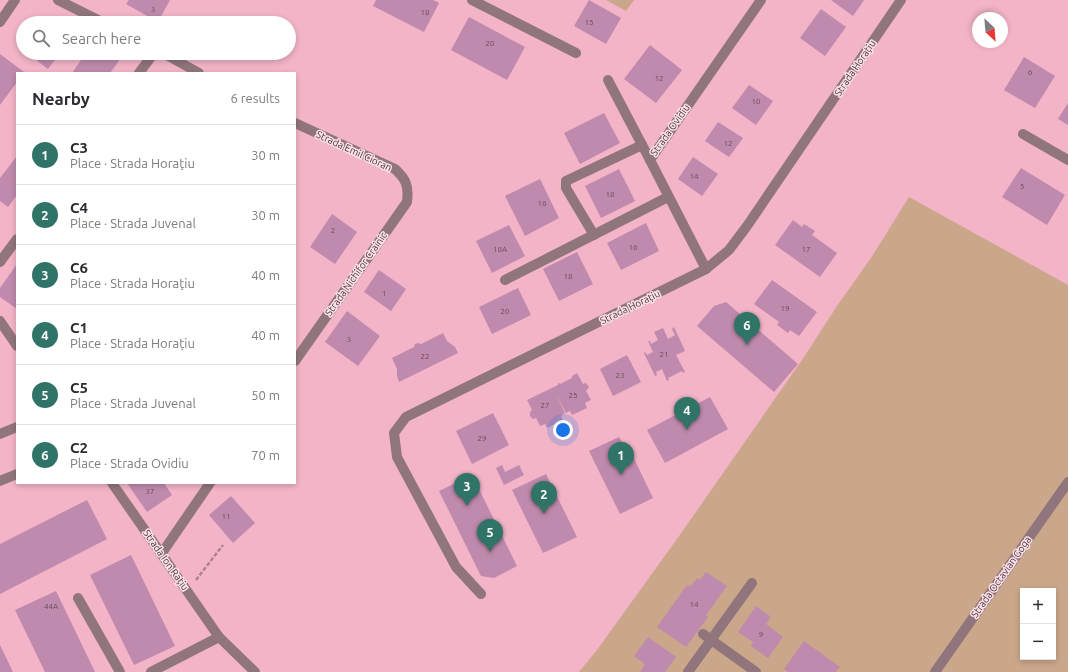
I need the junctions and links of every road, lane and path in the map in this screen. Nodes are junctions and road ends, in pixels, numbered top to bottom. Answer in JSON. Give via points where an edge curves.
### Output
{"nodes":[{"id":1,"x":16,"y":0,"type":"edge"},
{"id":2,"x":58,"y":0,"type":"edge"},
{"id":3,"x":472,"y":0,"type":"edge"},
{"id":4,"x":761,"y":0,"type":"edge"},
{"id":5,"x":901,"y":0,"type":"edge"},
{"id":6,"x":90,"y":16,"type":"edge"},
{"id":7,"x":0,"y":22,"type":"edge"},
{"id":8,"x":576,"y":53,"type":"dead end"},
{"id":9,"x":149,"y":60,"type":"edge"},
{"id":10,"x":176,"y":60,"type":"edge"},
{"id":11,"x":140,"y":72,"type":"edge"},
{"id":12,"x":197,"y":72,"type":"edge"},
{"id":13,"x":608,"y":80,"type":"dead end"},
{"id":14,"x":296,"y":123,"type":"edge"},
{"id":15,"x":1023,"y":134,"type":"dead end"},
{"id":16,"x":642,"y":145,"type":"junction"},
{"id":17,"x":650,"y":160,"type":"junction"},
{"id":18,"x":1068,"y":160,"type":"edge"},
{"id":19,"x":407,"y":186,"type":"joint"},
{"id":20,"x":668,"y":197,"type":"junction"},
{"id":21,"x":594,"y":235,"type":"junction"},
{"id":22,"x":16,"y":240,"type":"edge"},
{"id":23,"x":0,"y":262,"type":"edge"},
{"id":24,"x":706,"y":269,"type":"junction"},
{"id":25,"x":505,"y":280,"type":"dead end"},
{"id":26,"x":0,"y":321,"type":"edge"},
{"id":27,"x":16,"y":345,"type":"edge"},
{"id":28,"x":296,"y":360,"type":"edge"},
{"id":29,"x":16,"y":427,"type":"edge"},
{"id":30,"x":0,"y":434,"type":"edge"},
{"id":31,"x":16,"y":474,"type":"edge"},
{"id":32,"x":0,"y":481,"type":"edge"},
{"id":33,"x":1068,"y":482,"type":"edge"},
{"id":34,"x":113,"y":484,"type":"edge"},
{"id":35,"x":209,"y":484,"type":"edge"},
{"id":36,"x":223,"y":545,"type":"dead end"},
{"id":37,"x":162,"y":553,"type":"junction"},
{"id":38,"x":746,"y":590,"type":"dead end"},
{"id":39,"x":188,"y":591,"type":"junction"},
{"id":40,"x":482,"y":594,"type":"dead end"},
{"id":41,"x":78,"y":598,"type":"dead end"},
{"id":42,"x":219,"y":637,"type":"junction"},
{"id":43,"x":707,"y":637,"type":"junction"},
{"id":44,"x":752,"y":671,"type":"edge"},
{"id":45,"x":120,"y":672,"type":"edge"},
{"id":46,"x":151,"y":672,"type":"edge"},
{"id":47,"x":255,"y":672,"type":"edge"},
{"id":48,"x":688,"y":672,"type":"edge"},
{"id":49,"x":934,"y":672,"type":"edge"}],
"edges":[{"from":1,"to":7,"type":"street"},
{"from":2,"to":6,"type":"street"},
{"from":3,"to":8,"type":"street"},
{"from":4,"to":17,"type":"street","name":"Strada Ovidiu"},
{"from":5,"to":24,"type":"street","name":"Strada Horațiu","via":[[747,226],[729,250]]},
{"from":9,"to":11,"type":"street"},
{"from":10,"to":12,"type":"street"},
{"from":13,"to":16,"type":"street"},
{"from":14,"to":19,"type":"street","name":"Strada Emil Cioran","via":[[395,168],[403,176]]},
{"from":15,"to":18,"type":"street"},
{"from":16,"to":17,"type":"street"},
{"from":16,"to":21,"type":"street","via":[[566,181],[566,188]]},
{"from":17,"to":20,"type":"street","name":"Strada Ovidiu"},
{"from":19,"to":28,"type":"street","name":"Strada Nichifor Crainic","via":[[407,202]]},
{"from":20,"to":21,"type":"street"},
{"from":20,"to":24,"type":"street","name":"Strada Ovidiu"},
{"from":21,"to":25,"type":"street"},
{"from":22,"to":23,"type":"street"},
{"from":24,"to":40,"type":"street","name":"Strada Horațiu","via":[[406,417],[394,433],[397,457],[456,567]]},
{"from":26,"to":27,"type":"street"},
{"from":29,"to":30,"type":"street"},
{"from":31,"to":32,"type":"street"},
{"from":33,"to":49,"type":"street","name":"Strada Octavian Goga"},
{"from":34,"to":37,"type":"street","name":"Strada Ion Rațiu"},
{"from":35,"to":37,"type":"street"},
{"from":36,"to":39,"type":"path"},
{"from":37,"to":39,"type":"street","name":"Strada Ion Rațiu"},
{"from":38,"to":43,"type":"street"},
{"from":39,"to":42,"type":"street","name":"Strada Ion Rațiu"},
{"from":41,"to":45,"type":"street"},
{"from":42,"to":46,"type":"street"},
{"from":42,"to":47,"type":"street","name":"Strada Ion Rațiu"},
{"from":43,"to":44,"type":"street","via":[[740,654]]},
{"from":43,"to":48,"type":"street"}]}
